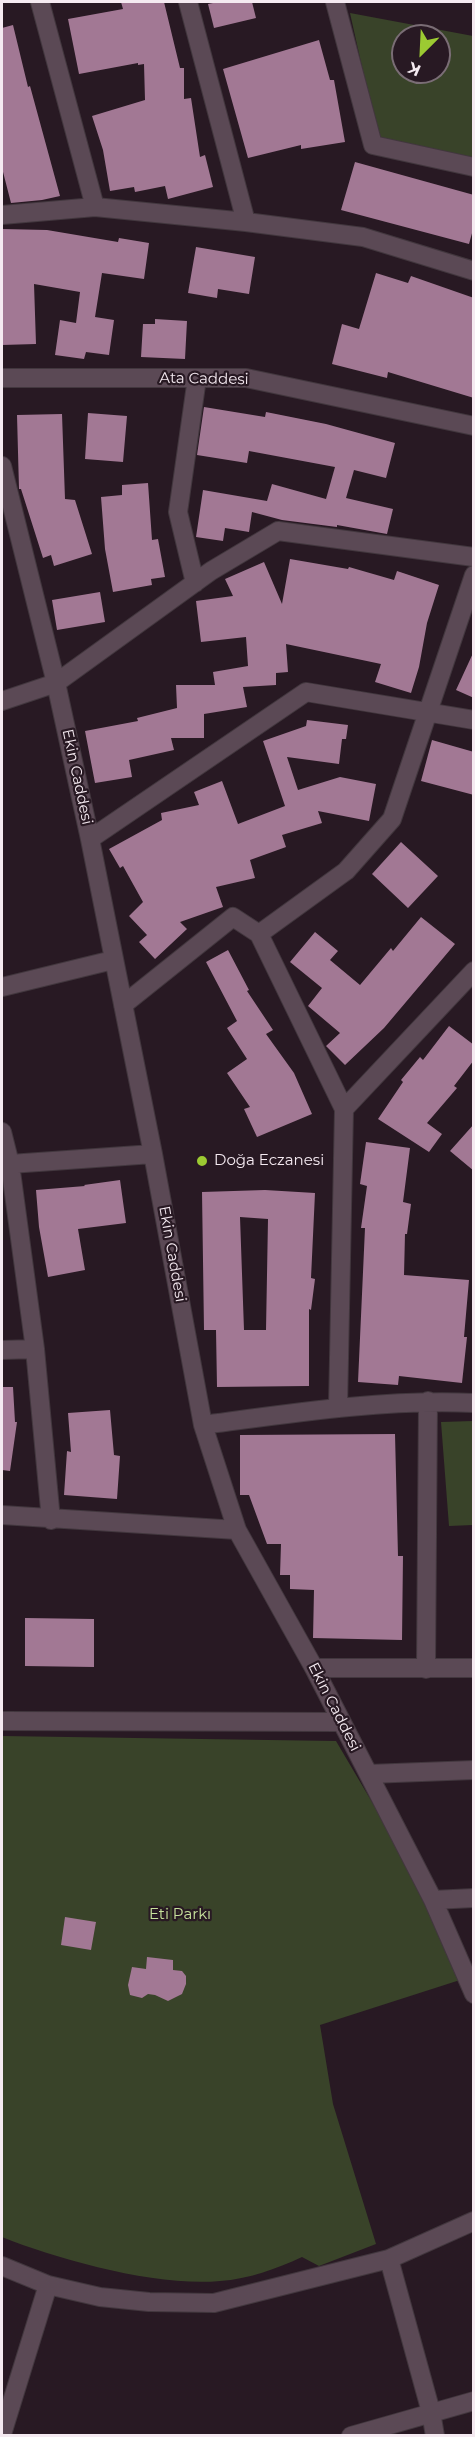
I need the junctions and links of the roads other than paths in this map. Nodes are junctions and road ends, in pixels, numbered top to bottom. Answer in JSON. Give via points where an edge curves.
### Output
{"nodes":[{"id":1,"x":40,"y":2,"type":"edge"},
{"id":2,"x":188,"y":2,"type":"edge"},
{"id":3,"x":335,"y":2,"type":"edge"},
{"id":4,"x":474,"y":167,"type":"edge"},
{"id":5,"x":94,"y":207,"type":"junction"},
{"id":6,"x":2,"y":215,"type":"edge"},
{"id":7,"x":246,"y":222,"type":"junction"},
{"id":8,"x":474,"y":271,"type":"edge"},
{"id":9,"x":2,"y":378,"type":"edge"},
{"id":10,"x":197,"y":378,"type":"junction"},
{"id":11,"x":474,"y":426,"type":"edge"},
{"id":12,"x":2,"y":466,"type":"edge"},
{"id":13,"x":474,"y":557,"type":"edge"},
{"id":14,"x":474,"y":575,"type":"edge"},
{"id":15,"x":195,"y":583,"type":"junction"},
{"id":16,"x":57,"y":683,"type":"junction"},
{"id":17,"x":2,"y":701,"type":"edge"},
{"id":18,"x":427,"y":712,"type":"junction"},
{"id":19,"x":474,"y":720,"type":"edge"},
{"id":20,"x":90,"y":839,"type":"junction"},
{"id":21,"x":260,"y":934,"type":"junction"},
{"id":22,"x":113,"y":960,"type":"junction"},
{"id":23,"x":474,"y":971,"type":"edge"},
{"id":24,"x":2,"y":987,"type":"edge"},
{"id":25,"x":123,"y":1005,"type":"junction"},
{"id":26,"x":344,"y":1109,"type":"junction"},
{"id":27,"x":2,"y":1132,"type":"edge"},
{"id":28,"x":153,"y":1154,"type":"junction"},
{"id":29,"x":10,"y":1164,"type":"junction"},
{"id":30,"x":35,"y":1348,"type":"junction"},
{"id":31,"x":2,"y":1350,"type":"edge"},
{"id":32,"x":428,"y":1401,"type":"junction"},
{"id":33,"x":474,"y":1403,"type":"edge"},
{"id":34,"x":338,"y":1408,"type":"junction"},
{"id":35,"x":203,"y":1425,"type":"junction"},
{"id":36,"x":2,"y":1515,"type":"edge"},
{"id":37,"x":51,"y":1520,"type":"junction"},
{"id":38,"x":237,"y":1530,"type":"junction"},
{"id":39,"x":314,"y":1668,"type":"junction"},
{"id":40,"x":474,"y":1668,"type":"edge"},
{"id":41,"x":426,"y":1670,"type":"junction"},
{"id":42,"x":2,"y":1721,"type":"edge"},
{"id":43,"x":341,"y":1722,"type":"junction"},
{"id":44,"x":474,"y":1770,"type":"edge"},
{"id":45,"x":369,"y":1774,"type":"junction"},
{"id":46,"x":474,"y":1898,"type":"edge"},
{"id":47,"x":434,"y":1900,"type":"junction"},
{"id":48,"x":474,"y":1994,"type":"edge"},
{"id":49,"x":474,"y":2221,"type":"edge"},
{"id":50,"x":389,"y":2259,"type":"junction"},
{"id":51,"x":2,"y":2266,"type":"edge"},
{"id":52,"x":48,"y":2285,"type":"junction"},
{"id":53,"x":474,"y":2401,"type":"edge"},
{"id":54,"x":431,"y":2412,"type":"junction"},
{"id":55,"x":2,"y":2434,"type":"edge"},
{"id":56,"x":351,"y":2436,"type":"edge"},
{"id":57,"x":435,"y":2436,"type":"edge"}],
"edges":[{"from":1,"to":5,"type":"street"},
{"from":2,"to":7,"type":"street"},
{"from":3,"to":4,"type":"street","via":[[373,145]]},
{"from":5,"to":6,"type":"street"},
{"from":5,"to":7,"type":"street"},
{"from":7,"to":8,"type":"street","via":[[363,237]]},
{"from":9,"to":10,"type":"street","name":"Ata Caddesi"},
{"from":10,"to":11,"type":"street","name":"Ata Caddesi","via":[[246,378]]},
{"from":10,"to":15,"type":"street","via":[[178,512]]},
{"from":12,"to":16,"type":"street","name":"Ekin Caddesi"},
{"from":13,"to":15,"type":"street","via":[[278,531]]},
{"from":14,"to":18,"type":"street"},
{"from":15,"to":16,"type":"street"},
{"from":16,"to":17,"type":"street"},
{"from":16,"to":20,"type":"street","name":"Ekin Caddesi"},
{"from":18,"to":19,"type":"street"},
{"from":18,"to":20,"type":"street","via":[[306,692]]},
{"from":18,"to":21,"type":"street","via":[[392,819],[346,871]]},
{"from":20,"to":22,"type":"street","name":"Ekin Caddesi"},
{"from":21,"to":25,"type":"street","via":[[233,917]]},
{"from":21,"to":26,"type":"street"},
{"from":22,"to":24,"type":"street"},
{"from":22,"to":25,"type":"street","name":"Ekin Caddesi"},
{"from":23,"to":26,"type":"street"},
{"from":25,"to":28,"type":"street","name":"Ekin Caddesi"},
{"from":26,"to":34,"type":"street"},
{"from":27,"to":29,"type":"street"},
{"from":28,"to":29,"type":"street"},
{"from":28,"to":35,"type":"street","name":"Ekin Caddesi"},
{"from":29,"to":30,"type":"street"},
{"from":30,"to":31,"type":"street"},
{"from":30,"to":37,"type":"street"},
{"from":32,"to":33,"type":"street"},
{"from":32,"to":34,"type":"street"},
{"from":32,"to":41,"type":"street"},
{"from":34,"to":35,"type":"street"},
{"from":35,"to":38,"type":"street","name":"Ekin Caddesi"},
{"from":36,"to":37,"type":"street"},
{"from":37,"to":38,"type":"street"},
{"from":38,"to":39,"type":"street","name":"Ekin Caddesi"},
{"from":39,"to":41,"type":"street"},
{"from":39,"to":43,"type":"street","name":"Ekin Caddesi"},
{"from":40,"to":41,"type":"street"},
{"from":42,"to":43,"type":"street"},
{"from":43,"to":45,"type":"street","name":"Ekin Caddesi"},
{"from":44,"to":45,"type":"street"},
{"from":45,"to":47,"type":"street","name":"Ekin Caddesi"},
{"from":46,"to":47,"type":"street"},
{"from":47,"to":48,"type":"street","name":"Ekin Caddesi"},
{"from":49,"to":50,"type":"street"},
{"from":50,"to":52,"type":"street","via":[[214,2303],[100,2297]]},
{"from":50,"to":54,"type":"street"},
{"from":51,"to":52,"type":"street"},
{"from":52,"to":55,"type":"street"},
{"from":53,"to":54,"type":"street"},
{"from":54,"to":56,"type":"street"},
{"from":54,"to":57,"type":"street"}]}
